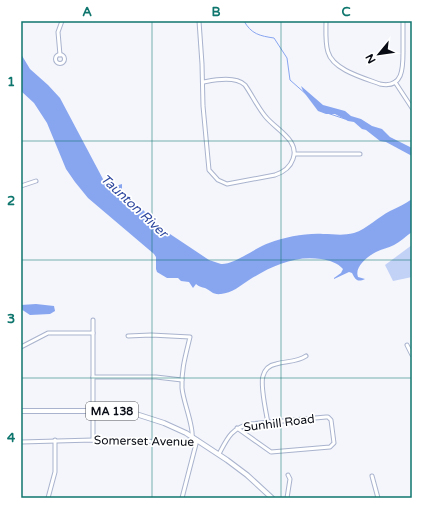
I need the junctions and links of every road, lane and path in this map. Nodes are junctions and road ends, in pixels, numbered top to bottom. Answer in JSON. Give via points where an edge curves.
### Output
{"nodes":[{"id":1,"x":62,"y":21,"type":"edge"},
{"id":2,"x":199,"y":21,"type":"edge"},
{"id":3,"x":326,"y":21,"type":"edge"},
{"id":4,"x":403,"y":21,"type":"edge"},
{"id":5,"x":60,"y":55,"type":"dead end"},
{"id":6,"x":203,"y":82,"type":"junction"},
{"id":7,"x":395,"y":82,"type":"junction"},
{"id":8,"x":412,"y":108,"type":"edge"},
{"id":9,"x":295,"y":154,"type":"junction"},
{"id":10,"x":360,"y":154,"type":"dead end"},
{"id":11,"x":36,"y":181,"type":"dead end"},
{"id":12,"x":21,"y":186,"type":"edge"},
{"id":13,"x":93,"y":320,"type":"dead end"},
{"id":14,"x":93,"y":333,"type":"junction"},
{"id":15,"x":128,"y":336,"type":"dead end"},
{"id":16,"x":407,"y":345,"type":"dead end"},
{"id":17,"x":21,"y":347,"type":"edge"},
{"id":18,"x":306,"y":356,"type":"dead end"},
{"id":19,"x":412,"y":356,"type":"edge"},
{"id":20,"x":93,"y":376,"type":"junction"},
{"id":21,"x":182,"y":380,"type":"junction"},
{"id":22,"x":21,"y":411,"type":"edge"},
{"id":23,"x":93,"y":411,"type":"junction"},
{"id":24,"x":268,"y":422,"type":"junction"},
{"id":25,"x":237,"y":428,"type":"junction"},
{"id":26,"x":192,"y":437,"type":"junction"},
{"id":27,"x":55,"y":440,"type":"junction"},
{"id":28,"x":94,"y":440,"type":"junction"},
{"id":29,"x":197,"y":440,"type":"junction"},
{"id":30,"x":21,"y":442,"type":"edge"},
{"id":31,"x":219,"y":454,"type":"junction"},
{"id":32,"x":288,"y":475,"type":"dead end"},
{"id":33,"x":372,"y":476,"type":"dead end"},
{"id":34,"x":48,"y":498,"type":"edge"},
{"id":35,"x":182,"y":498,"type":"edge"},
{"id":36,"x":272,"y":498,"type":"edge"},
{"id":37,"x":286,"y":498,"type":"edge"},
{"id":38,"x":378,"y":498,"type":"edge"}],
"edges":[{"from":1,"to":5,"type":"street","via":[[58,32]]},
{"from":2,"to":6,"type":"street"},
{"from":3,"to":7,"type":"street","via":[[327,50],[335,64],[380,84],[388,85]]},
{"from":4,"to":7,"type":"street","via":[[403,70]]},
{"from":6,"to":9,"type":"street","via":[[242,82],[265,116],[290,140]]},
{"from":6,"to":9,"type":"street","via":[[209,167],[218,180],[231,184],[279,174],[290,166]]},
{"from":7,"to":8,"type":"street"},
{"from":9,"to":10,"type":"street"},
{"from":11,"to":12,"type":"street"},
{"from":13,"to":14,"type":"street"},
{"from":14,"to":17,"type":"street","via":[[48,333]]},
{"from":14,"to":20,"type":"street"},
{"from":15,"to":21,"type":"street","via":[[189,336]]},
{"from":16,"to":19,"type":"street"},
{"from":18,"to":24,"type":"street","via":[[273,365],[264,372],[262,381]]},
{"from":20,"to":21,"type":"street","via":[[162,377]]},
{"from":20,"to":23,"type":"street"},
{"from":21,"to":26,"type":"street"},
{"from":22,"to":23,"type":"main road","number":"MA 138"},
{"from":23,"to":26,"type":"main road","number":"MA 138","via":[[123,412],[147,417]]},
{"from":23,"to":28,"type":"street"},
{"from":24,"to":25,"type":"street","name":"Sunhill Road"},
{"from":24,"to":25,"type":"street","name":"Sunhill Road","via":[[329,418],[333,446],[271,452]]},
{"from":25,"to":31,"type":"street","name":"Sunhill Road","via":[[230,434]]},
{"from":26,"to":29,"type":"main road","number":"MA 138"},
{"from":27,"to":28,"type":"street","name":"Somerset Avenue"},
{"from":27,"to":30,"type":"street","name":"Somerset Avenue"},
{"from":27,"to":34,"type":"street","via":[[55,472]]},
{"from":28,"to":29,"type":"street","name":"Somerset Avenue"},
{"from":29,"to":31,"type":"main road","name":"Somerset Avenue","number":"MA 138"},
{"from":29,"to":35,"type":"street"},
{"from":31,"to":36,"type":"main road","name":"Somerset Avenue","number":"MA 138"},
{"from":32,"to":37,"type":"street","via":[[290,479]]},
{"from":33,"to":38,"type":"street"}]}
